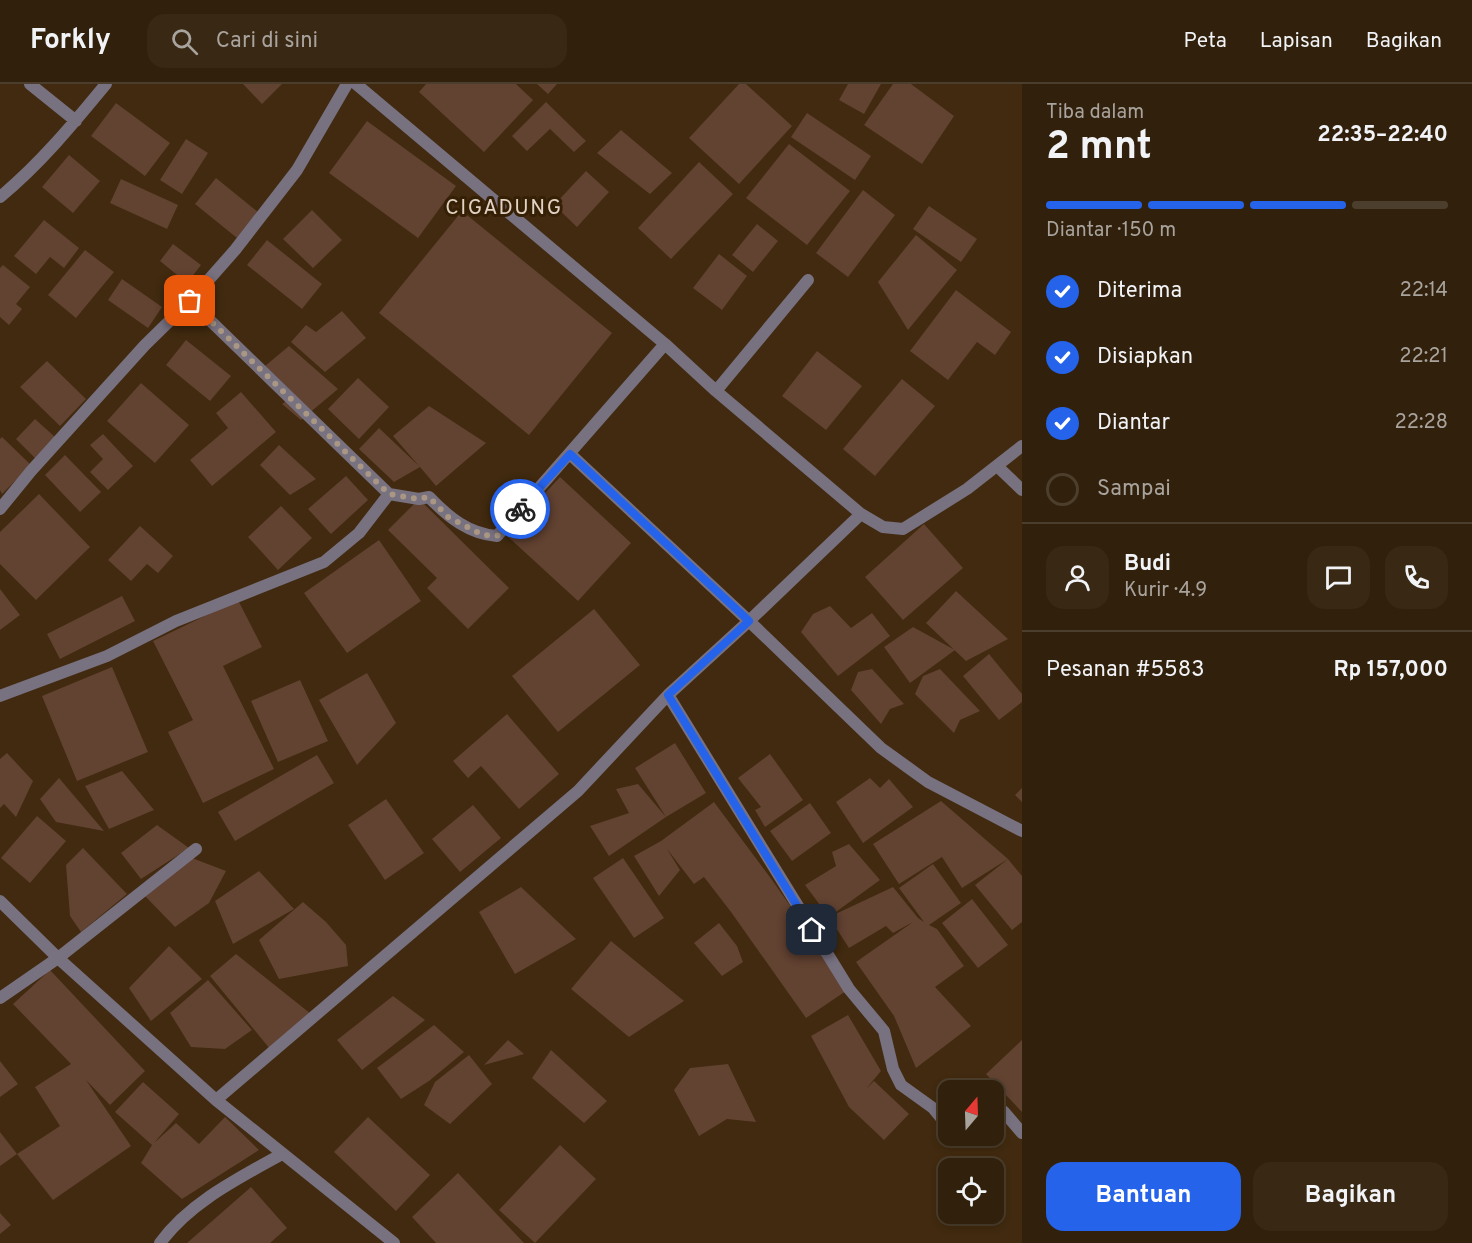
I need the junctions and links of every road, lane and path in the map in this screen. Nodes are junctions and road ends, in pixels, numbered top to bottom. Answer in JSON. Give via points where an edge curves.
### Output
{"nodes":[{"id":1,"x":30,"y":84,"type":"edge"},
{"id":2,"x":106,"y":84,"type":"edge"},
{"id":3,"x":347,"y":84,"type":"edge"},
{"id":4,"x":356,"y":84,"type":"edge"},
{"id":5,"x":75,"y":122,"type":"junction"},
{"id":6,"x":0,"y":197,"type":"edge"},
{"id":7,"x":808,"y":280,"type":"dead end"},
{"id":8,"x":190,"y":301,"type":"junction"},
{"id":9,"x":665,"y":344,"type":"junction"},
{"id":10,"x":716,"y":391,"type":"junction"},
{"id":11,"x":1022,"y":446,"type":"edge"},
{"id":12,"x":570,"y":454,"type":"junction"},
{"id":13,"x":997,"y":466,"type":"junction"},
{"id":14,"x":1022,"y":490,"type":"edge"},
{"id":15,"x":389,"y":494,"type":"junction"},
{"id":16,"x":0,"y":509,"type":"edge"},
{"id":17,"x":861,"y":514,"type":"junction"},
{"id":18,"x":749,"y":621,"type":"junction"},
{"id":19,"x":668,"y":695,"type":"junction"},
{"id":20,"x":0,"y":696,"type":"edge"},
{"id":21,"x":1022,"y":831,"type":"edge"},
{"id":22,"x":196,"y":849,"type":"dead end"},
{"id":23,"x":0,"y":901,"type":"edge"},
{"id":24,"x":58,"y":958,"type":"junction"},
{"id":25,"x":0,"y":998,"type":"edge"},
{"id":26,"x":216,"y":1100,"type":"junction"},
{"id":27,"x":1004,"y":1112,"type":"edge"},
{"id":28,"x":938,"y":1114,"type":"edge"},
{"id":29,"x":1022,"y":1133,"type":"edge"},
{"id":30,"x":282,"y":1154,"type":"junction"},
{"id":31,"x":160,"y":1243,"type":"edge"},
{"id":32,"x":394,"y":1243,"type":"edge"}],
"edges":[{"from":1,"to":5,"type":"street"},
{"from":2,"to":5,"type":"street"},
{"from":3,"to":8,"type":"street","via":[[297,170]]},
{"from":4,"to":9,"type":"street"},
{"from":5,"to":6,"type":"street"},
{"from":7,"to":10,"type":"street"},
{"from":8,"to":15,"type":"street"},
{"from":8,"to":16,"type":"street","via":[[145,345]]},
{"from":9,"to":10,"type":"street"},
{"from":9,"to":12,"type":"street"},
{"from":10,"to":17,"type":"street"},
{"from":11,"to":13,"type":"street"},
{"from":12,"to":15,"type":"street","via":[[497,536],[483,535],[448,517],[429,497]]},
{"from":12,"to":18,"type":"street"},
{"from":13,"to":14,"type":"street"},
{"from":13,"to":17,"type":"street","via":[[903,529],[883,527]]},
{"from":15,"to":20,"type":"street","via":[[359,533],[324,562],[176,621],[107,656]]},
{"from":17,"to":18,"type":"street"},
{"from":18,"to":19,"type":"street"},
{"from":18,"to":21,"type":"street","via":[[881,748],[928,782]]},
{"from":19,"to":26,"type":"street","via":[[578,791]]},
{"from":19,"to":28,"type":"street","via":[[849,989],[884,1031],[892,1069],[902,1085]]},
{"from":22,"to":24,"type":"street"},
{"from":23,"to":24,"type":"street"},
{"from":24,"to":25,"type":"street"},
{"from":24,"to":26,"type":"street"},
{"from":26,"to":30,"type":"street"},
{"from":27,"to":29,"type":"street"},
{"from":30,"to":31,"type":"street","via":[[194,1209]]},
{"from":30,"to":32,"type":"street"}]}
